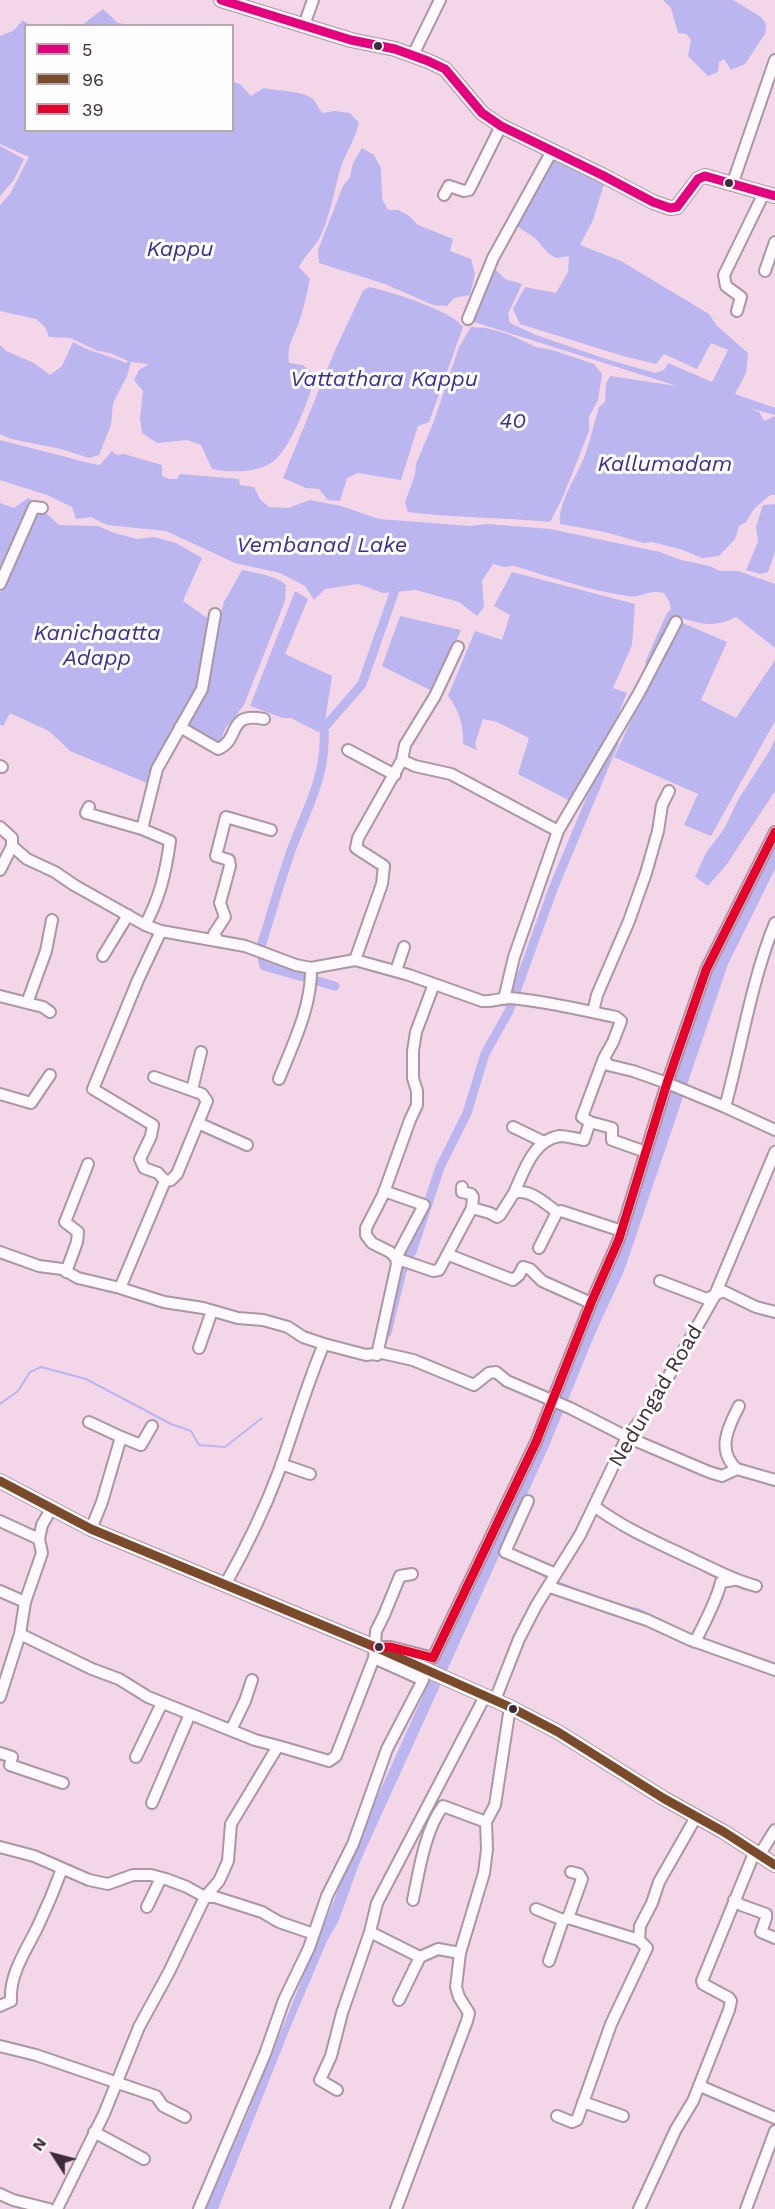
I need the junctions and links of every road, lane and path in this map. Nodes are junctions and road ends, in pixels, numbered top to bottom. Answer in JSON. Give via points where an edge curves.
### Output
{"nodes":[{"id":1,"x":221,"y":0,"type":"edge"},
{"id":2,"x":313,"y":0,"type":"edge"},
{"id":3,"x":440,"y":0,"type":"edge"},
{"id":4,"x":243,"y":4,"type":"edge"},
{"id":5,"x":304,"y":25,"type":"junction"},
{"id":6,"x":413,"y":55,"type":"junction"},
{"id":7,"x":775,"y":60,"type":"edge"},
{"id":8,"x":770,"y":87,"type":"edge"},
{"id":9,"x":501,"y":126,"type":"junction"},
{"id":10,"x":552,"y":151,"type":"junction"},
{"id":11,"x":732,"y":184,"type":"junction"},
{"id":12,"x":770,"y":194,"type":"edge"},
{"id":13,"x":444,"y":195,"type":"dead end"},
{"id":14,"x":775,"y":243,"type":"edge"},
{"id":15,"x":765,"y":271,"type":"dead end"},
{"id":16,"x":737,"y":311,"type":"dead end"},
{"id":17,"x":468,"y":319,"type":"dead end"},
{"id":18,"x":42,"y":508,"type":"dead end"},
{"id":19,"x":0,"y":584,"type":"edge"},
{"id":20,"x":215,"y":614,"type":"dead end"},
{"id":21,"x":676,"y":622,"type":"dead end"},
{"id":22,"x":458,"y":647,"type":"dead end"},
{"id":23,"x":264,"y":719,"type":"dead end"},
{"id":24,"x":180,"y":727,"type":"junction"},
{"id":25,"x":348,"y":750,"type":"dead end"},
{"id":26,"x":402,"y":760,"type":"junction"},
{"id":27,"x":395,"y":775,"type":"junction"},
{"id":28,"x":669,"y":791,"type":"dead end"},
{"id":29,"x":88,"y":807,"type":"dead end"},
{"id":30,"x":0,"y":827,"type":"edge"},
{"id":31,"x":142,"y":829,"type":"junction"},
{"id":32,"x":271,"y":830,"type":"dead end"},
{"id":33,"x":558,"y":831,"type":"junction"},
{"id":34,"x":775,"y":832,"type":"edge"},
{"id":35,"x":12,"y":846,"type":"junction"},
{"id":36,"x":0,"y":870,"type":"edge"},
{"id":37,"x":128,"y":915,"type":"junction"},
{"id":38,"x":52,"y":920,"type":"dead end"},
{"id":39,"x":775,"y":923,"type":"edge"},
{"id":40,"x":145,"y":925,"type":"junction"},
{"id":41,"x":161,"y":931,"type":"junction"},
{"id":42,"x":218,"y":940,"type":"junction"},
{"id":43,"x":404,"y":947,"type":"dead end"},
{"id":44,"x":103,"y":956,"type":"dead end"},
{"id":45,"x":355,"y":960,"type":"junction"},
{"id":46,"x":311,"y":968,"type":"junction"},
{"id":47,"x":396,"y":972,"type":"junction"},
{"id":48,"x":434,"y":984,"type":"junction"},
{"id":49,"x":0,"y":996,"type":"edge"},
{"id":50,"x":509,"y":999,"type":"junction"},
{"id":51,"x":27,"y":1003,"type":"junction"},
{"id":52,"x":50,"y":1012,"type":"dead end"},
{"id":53,"x":593,"y":1012,"type":"junction"},
{"id":54,"x":201,"y":1052,"type":"dead end"},
{"id":55,"x":604,"y":1058,"type":"junction"},
{"id":56,"x":50,"y":1075,"type":"dead end"},
{"id":57,"x":154,"y":1077,"type":"dead end"},
{"id":58,"x":279,"y":1078,"type":"dead end"},
{"id":59,"x":667,"y":1083,"type":"junction"},
{"id":60,"x":192,"y":1090,"type":"junction"},
{"id":61,"x":0,"y":1094,"type":"edge"},
{"id":62,"x":725,"y":1107,"type":"junction"},
{"id":63,"x":590,"y":1122,"type":"junction"},
{"id":64,"x":198,"y":1123,"type":"junction"},
{"id":65,"x":513,"y":1127,"type":"dead end"},
{"id":66,"x":775,"y":1130,"type":"edge"},
{"id":67,"x":544,"y":1142,"type":"junction"},
{"id":68,"x":247,"y":1145,"type":"dead end"},
{"id":69,"x":646,"y":1152,"type":"junction"},
{"id":70,"x":775,"y":1152,"type":"edge"},
{"id":71,"x":88,"y":1164,"type":"dead end"},
{"id":72,"x":165,"y":1181,"type":"junction"},
{"id":73,"x":462,"y":1187,"type":"dead end"},
{"id":74,"x":384,"y":1191,"type":"junction"},
{"id":75,"x":514,"y":1193,"type":"junction"},
{"id":76,"x":472,"y":1208,"type":"junction"},
{"id":77,"x":557,"y":1212,"type":"junction"},
{"id":78,"x":622,"y":1231,"type":"junction"},
{"id":79,"x":539,"y":1248,"type":"dead end"},
{"id":80,"x":0,"y":1252,"type":"edge"},
{"id":81,"x":449,"y":1255,"type":"junction"},
{"id":82,"x":402,"y":1261,"type":"junction"},
{"id":83,"x":66,"y":1272,"type":"junction"},
{"id":84,"x":660,"y":1281,"type":"dead end"},
{"id":85,"x":120,"y":1288,"type":"junction"},
{"id":86,"x":714,"y":1297,"type":"junction"},
{"id":87,"x":591,"y":1303,"type":"junction"},
{"id":88,"x":212,"y":1311,"type":"junction"},
{"id":89,"x":775,"y":1312,"type":"edge"},
{"id":90,"x":324,"y":1344,"type":"junction"},
{"id":91,"x":199,"y":1348,"type":"dead end"},
{"id":92,"x":377,"y":1355,"type":"junction"},
{"id":93,"x":553,"y":1401,"type":"junction"},
{"id":94,"x":739,"y":1406,"type":"dead end"},
{"id":95,"x":88,"y":1422,"type":"dead end"},
{"id":96,"x":152,"y":1426,"type":"dead end"},
{"id":97,"x":121,"y":1437,"type":"junction"},
{"id":98,"x":627,"y":1437,"type":"junction"},
{"id":99,"x":281,"y":1464,"type":"junction"},
{"id":100,"x":737,"y":1469,"type":"junction"},
{"id":101,"x":310,"y":1474,"type":"dead end"},
{"id":102,"x":775,"y":1480,"type":"edge"},
{"id":103,"x":0,"y":1481,"type":"edge"},
{"id":104,"x":528,"y":1500,"type":"dead end"},
{"id":105,"x":594,"y":1506,"type":"junction"},
{"id":106,"x":51,"y":1509,"type":"junction"},
{"id":107,"x":0,"y":1521,"type":"edge"},
{"id":108,"x":91,"y":1529,"type":"junction"},
{"id":109,"x":39,"y":1539,"type":"junction"},
{"id":110,"x":412,"y":1574,"type":"dead end"},
{"id":111,"x":734,"y":1580,"type":"junction"},
{"id":112,"x":552,"y":1582,"type":"junction"},
{"id":113,"x":225,"y":1585,"type":"junction"},
{"id":114,"x":756,"y":1586,"type":"dead end"},
{"id":115,"x":0,"y":1591,"type":"edge"},
{"id":116,"x":26,"y":1602,"type":"junction"},
{"id":117,"x":20,"y":1634,"type":"junction"},
{"id":118,"x":697,"y":1638,"type":"junction"},
{"id":119,"x":375,"y":1652,"type":"junction"},
{"id":120,"x":775,"y":1670,"type":"edge"},
{"id":121,"x":252,"y":1680,"type":"dead end"},
{"id":122,"x":0,"y":1693,"type":"edge"},
{"id":123,"x":488,"y":1701,"type":"junction"},
{"id":124,"x":162,"y":1703,"type":"junction"},
{"id":125,"x":510,"y":1707,"type":"junction"},
{"id":126,"x":190,"y":1714,"type":"junction"},
{"id":127,"x":231,"y":1730,"type":"junction"},
{"id":128,"x":278,"y":1746,"type":"junction"},
{"id":129,"x":0,"y":1753,"type":"edge"},
{"id":130,"x":136,"y":1757,"type":"dead end"},
{"id":131,"x":63,"y":1783,"type":"dead end"},
{"id":132,"x":152,"y":1803,"type":"dead end"},
{"id":133,"x":696,"y":1817,"type":"junction"},
{"id":134,"x":486,"y":1822,"type":"junction"},
{"id":135,"x":775,"y":1830,"type":"edge"},
{"id":136,"x":1,"y":1850,"type":"edge"},
{"id":137,"x":757,"y":1853,"type":"junction"},
{"id":138,"x":775,"y":1865,"type":"edge"},
{"id":139,"x":62,"y":1869,"type":"junction"},
{"id":140,"x":571,"y":1872,"type":"dead end"},
{"id":141,"x":161,"y":1878,"type":"junction"},
{"id":142,"x":205,"y":1897,"type":"junction"},
{"id":143,"x":413,"y":1900,"type":"dead end"},
{"id":144,"x":734,"y":1900,"type":"junction"},
{"id":145,"x":147,"y":1907,"type":"dead end"},
{"id":146,"x":536,"y":1910,"type":"dead end"},
{"id":147,"x":565,"y":1919,"type":"junction"},
{"id":148,"x":370,"y":1932,"type":"junction"},
{"id":149,"x":314,"y":1934,"type":"junction"},
{"id":150,"x":775,"y":1938,"type":"edge"},
{"id":151,"x":639,"y":1940,"type":"junction"},
{"id":152,"x":459,"y":1953,"type":"junction"},
{"id":153,"x":420,"y":1957,"type":"junction"},
{"id":154,"x":549,"y":1960,"type":"dead end"},
{"id":155,"x":399,"y":2000,"type":"dead end"},
{"id":156,"x":0,"y":2006,"type":"edge"},
{"id":157,"x":0,"y":2046,"type":"edge"},
{"id":158,"x":118,"y":2082,"type":"junction"},
{"id":159,"x":700,"y":2086,"type":"junction"},
{"id":160,"x":337,"y":2090,"type":"dead end"},
{"id":161,"x":583,"y":2102,"type":"junction"},
{"id":162,"x":185,"y":2116,"type":"dead end"},
{"id":163,"x":557,"y":2116,"type":"dead end"},
{"id":164,"x":623,"y":2116,"type":"dead end"},
{"id":165,"x":775,"y":2118,"type":"edge"},
{"id":166,"x":775,"y":2131,"type":"edge"},
{"id":167,"x":94,"y":2132,"type":"junction"},
{"id":168,"x":144,"y":2158,"type":"dead end"},
{"id":169,"x":0,"y":2194,"type":"edge"},
{"id":170,"x":49,"y":2209,"type":"edge"},
{"id":171,"x":57,"y":2209,"type":"edge"},
{"id":172,"x":199,"y":2209,"type":"edge"},
{"id":173,"x":396,"y":2209,"type":"edge"},
{"id":174,"x":639,"y":2209,"type":"edge"},
{"id":175,"x":746,"y":2209,"type":"edge"}],
"edges":[{"from":1,"to":4,"type":"main road"},
{"from":2,"to":5,"type":"street"},
{"from":3,"to":6,"type":"street"},
{"from":4,"to":5,"type":"main road"},
{"from":5,"to":6,"type":"main road"},
{"from":6,"to":9,"type":"main road","via":[[445,69],[482,113]]},
{"from":7,"to":8,"type":"street"},
{"from":8,"to":11,"type":"street"},
{"from":9,"to":10,"type":"main road"},
{"from":9,"to":13,"type":"street","via":[[469,190],[449,186]]},
{"from":10,"to":11,"type":"main road","via":[[670,208],[677,207],[698,179],[705,176]]},
{"from":10,"to":17,"type":"street","via":[[493,258]]},
{"from":11,"to":12,"type":"main road"},
{"from":12,"to":16,"type":"street","via":[[724,275],[726,286],[741,297]]},
{"from":14,"to":15,"type":"street"},
{"from":18,"to":19,"type":"street","via":[[34,507]]},
{"from":20,"to":24,"type":"street","via":[[202,688]]},
{"from":21,"to":33,"type":"street"},
{"from":22,"to":26,"type":"street","via":[[435,696],[405,745]]},
{"from":23,"to":24,"type":"street","via":[[250,716],[242,720],[218,749]]},
{"from":24,"to":31,"type":"street","via":[[157,769]]},
{"from":25,"to":27,"type":"street"},
{"from":26,"to":27,"type":"street"},
{"from":26,"to":33,"type":"street","via":[[451,774]]},
{"from":27,"to":45,"type":"street","via":[[356,848],[384,866],[382,884]]},
{"from":28,"to":53,"type":"street","via":[[639,892]]},
{"from":29,"to":31,"type":"street","via":[[86,813]]},
{"from":30,"to":35,"type":"street","via":[[12,838]]},
{"from":31,"to":40,"type":"street","via":[[170,841],[164,878]]},
{"from":32,"to":42,"type":"street","via":[[226,817],[216,856],[229,860],[230,866],[220,903],[225,917],[214,934]]},
{"from":33,"to":50,"type":"street","via":[[514,957]]},
{"from":34,"to":59,"type":"street","via":[[706,970]]},
{"from":35,"to":36,"type":"street"},
{"from":35,"to":37,"type":"street","via":[[27,859]]},
{"from":37,"to":40,"type":"street"},
{"from":37,"to":44,"type":"street"},
{"from":38,"to":51,"type":"street","via":[[46,951]]},
{"from":39,"to":62,"type":"street","via":[[750,1001]]},
{"from":40,"to":41,"type":"street"},
{"from":41,"to":42,"type":"street"},
{"from":41,"to":72,"type":"street","via":[[93,1089],[153,1125],[140,1159],[144,1168],[158,1173]]},
{"from":42,"to":46,"type":"street"},
{"from":43,"to":47,"type":"street"},
{"from":45,"to":46,"type":"street"},
{"from":45,"to":47,"type":"street"},
{"from":46,"to":58,"type":"street","via":[[312,986]]},
{"from":47,"to":48,"type":"street"},
{"from":48,"to":50,"type":"street","via":[[482,1001]]},
{"from":48,"to":74,"type":"street","via":[[413,1051],[417,1105]]},
{"from":49,"to":51,"type":"street"},
{"from":50,"to":53,"type":"street","via":[[555,1003]]},
{"from":51,"to":52,"type":"street"},
{"from":53,"to":55,"type":"street","via":[[621,1021]]},
{"from":54,"to":60,"type":"street"},
{"from":55,"to":59,"type":"street","via":[[608,1065]]},
{"from":55,"to":63,"type":"street","via":[[582,1117]]},
{"from":56,"to":61,"type":"street","via":[[31,1103]]},
{"from":57,"to":60,"type":"street"},
{"from":59,"to":62,"type":"street"},
{"from":59,"to":69,"type":"street"},
{"from":60,"to":64,"type":"street","via":[[207,1101]]},
{"from":62,"to":66,"type":"street"},
{"from":63,"to":67,"type":"street","via":[[584,1140],[560,1136]]},
{"from":63,"to":69,"type":"street","via":[[612,1128],[612,1140]]},
{"from":64,"to":68,"type":"street"},
{"from":64,"to":72,"type":"street","via":[[177,1174]]},
{"from":65,"to":67,"type":"street"},
{"from":67,"to":75,"type":"street"},
{"from":69,"to":78,"type":"street"},
{"from":70,"to":86,"type":"street","name":"Nedungad Road"},
{"from":71,"to":83,"type":"street","via":[[65,1222],[78,1232]]},
{"from":72,"to":85,"type":"street"},
{"from":73,"to":76,"type":"street","via":[[462,1192],[473,1197]]},
{"from":74,"to":82,"type":"street","via":[[366,1235]]},
{"from":74,"to":82,"type":"street","via":[[424,1205]]},
{"from":75,"to":76,"type":"street","via":[[497,1217]]},
{"from":75,"to":77,"type":"street","via":[[520,1191],[540,1199]]},
{"from":76,"to":81,"type":"street"},
{"from":77,"to":78,"type":"street"},
{"from":77,"to":79,"type":"street"},
{"from":78,"to":87,"type":"street"},
{"from":80,"to":83,"type":"street"},
{"from":81,"to":82,"type":"street","via":[[434,1271]]},
{"from":81,"to":87,"type":"street","via":[[513,1280],[521,1268],[526,1268],[542,1281]]},
{"from":82,"to":92,"type":"street"},
{"from":83,"to":85,"type":"street"},
{"from":84,"to":86,"type":"street","via":[[707,1299]]},
{"from":85,"to":88,"type":"street"},
{"from":86,"to":89,"type":"street","via":[[723,1292]]},
{"from":86,"to":98,"type":"street","name":"Nedungad Road","via":[[651,1407]]},
{"from":87,"to":93,"type":"street"},
{"from":88,"to":90,"type":"street","via":[[288,1327]]},
{"from":88,"to":91,"type":"street"},
{"from":90,"to":92,"type":"street"},
{"from":90,"to":99,"type":"street"},
{"from":92,"to":93,"type":"street","via":[[413,1360],[474,1385],[496,1372],[507,1381]]},
{"from":93,"to":98,"type":"street"},
{"from":93,"to":119,"type":"street","via":[[433,1659],[391,1647]]},
{"from":94,"to":100,"type":"street","via":[[724,1443],[729,1462]]},
{"from":95,"to":97,"type":"street"},
{"from":96,"to":97,"type":"street","via":[[141,1445]]},
{"from":97,"to":108,"type":"street"},
{"from":98,"to":100,"type":"street","via":[[722,1476]]},
{"from":98,"to":105,"type":"street","name":"Nedungad Road"},
{"from":99,"to":101,"type":"street"},
{"from":99,"to":113,"type":"street"},
{"from":100,"to":102,"type":"street"},
{"from":103,"to":106,"type":"main road"},
{"from":104,"to":112,"type":"street","via":[[505,1552]]},
{"from":105,"to":111,"type":"street","via":[[650,1540]]},
{"from":105,"to":112,"type":"street","name":"Nedungad Road"},
{"from":106,"to":108,"type":"main road"},
{"from":106,"to":109,"type":"street"},
{"from":107,"to":109,"type":"street"},
{"from":108,"to":113,"type":"main road"},
{"from":109,"to":116,"type":"street","via":[[42,1553]]},
{"from":110,"to":119,"type":"street","via":[[400,1576],[376,1630]]},
{"from":111,"to":114,"type":"street"},
{"from":111,"to":118,"type":"street","via":[[721,1582]]},
{"from":112,"to":118,"type":"street"},
{"from":112,"to":123,"type":"street","name":"Nedungad Road"},
{"from":113,"to":119,"type":"main road"},
{"from":115,"to":116,"type":"street"},
{"from":116,"to":117,"type":"street"},
{"from":117,"to":122,"type":"street"},
{"from":117,"to":124,"type":"street"},
{"from":118,"to":120,"type":"street"},
{"from":119,"to":123,"type":"main road","via":[[465,1687]]},
{"from":119,"to":128,"type":"street","via":[[336,1756],[329,1761]]},
{"from":119,"to":149,"type":"street","via":[[423,1680],[387,1749]]},
{"from":121,"to":127,"type":"street"},
{"from":123,"to":125,"type":"main road"},
{"from":123,"to":148,"type":"street","name":"Nedungad Road","via":[[377,1903]]},
{"from":124,"to":126,"type":"street"},
{"from":124,"to":130,"type":"street"},
{"from":125,"to":133,"type":"main road"},
{"from":125,"to":134,"type":"street","via":[[495,1805]]},
{"from":126,"to":127,"type":"street"},
{"from":126,"to":132,"type":"street"},
{"from":127,"to":128,"type":"street"},
{"from":128,"to":142,"type":"street","via":[[231,1824],[228,1861],[219,1881]]},
{"from":129,"to":131,"type":"street","via":[[12,1757],[10,1765]]},
{"from":133,"to":137,"type":"main road"},
{"from":133,"to":151,"type":"street","via":[[659,1882],[640,1926]]},
{"from":134,"to":143,"type":"street","via":[[442,1806],[422,1857]]},
{"from":134,"to":152,"type":"street","via":[[484,1873]]},
{"from":135,"to":137,"type":"street"},
{"from":136,"to":139,"type":"street","via":[[34,1856]]},
{"from":137,"to":138,"type":"main road"},
{"from":137,"to":144,"type":"street"},
{"from":139,"to":141,"type":"street","via":[[108,1884],[133,1875]]},
{"from":139,"to":156,"type":"street","via":[[21,1958],[10,1990],[11,2001]]},
{"from":140,"to":147,"type":"street","via":[[582,1879]]},
{"from":141,"to":142,"type":"street"},
{"from":141,"to":145,"type":"street"},
{"from":142,"to":149,"type":"street","via":[[215,1896]]},
{"from":142,"to":158,"type":"street","via":[[139,2027]]},
{"from":144,"to":150,"type":"street","via":[[766,1914],[760,1932]]},
{"from":144,"to":159,"type":"street","via":[[702,1981],[731,2001]]},
{"from":146,"to":147,"type":"street"},
{"from":147,"to":151,"type":"street"},
{"from":147,"to":154,"type":"street"},
{"from":148,"to":153,"type":"street"},
{"from":148,"to":160,"type":"street","name":"Nedungad Road","via":[[320,2080]]},
{"from":149,"to":172,"type":"street"},
{"from":151,"to":161,"type":"street","via":[[647,1948],[611,2024]]},
{"from":152,"to":153,"type":"street","via":[[438,1949]]},
{"from":152,"to":173,"type":"street","via":[[456,1987],[469,2013]]},
{"from":153,"to":155,"type":"street"},
{"from":157,"to":158,"type":"street"},
{"from":158,"to":162,"type":"street","via":[[156,2096],[163,2106]]},
{"from":158,"to":167,"type":"street"},
{"from":159,"to":165,"type":"street"},
{"from":159,"to":174,"type":"street"},
{"from":161,"to":163,"type":"street","via":[[577,2120]]},
{"from":161,"to":164,"type":"street"},
{"from":166,"to":175,"type":"street"},
{"from":167,"to":168,"type":"street"},
{"from":167,"to":171,"type":"street"},
{"from":169,"to":170,"type":"street"}]}
